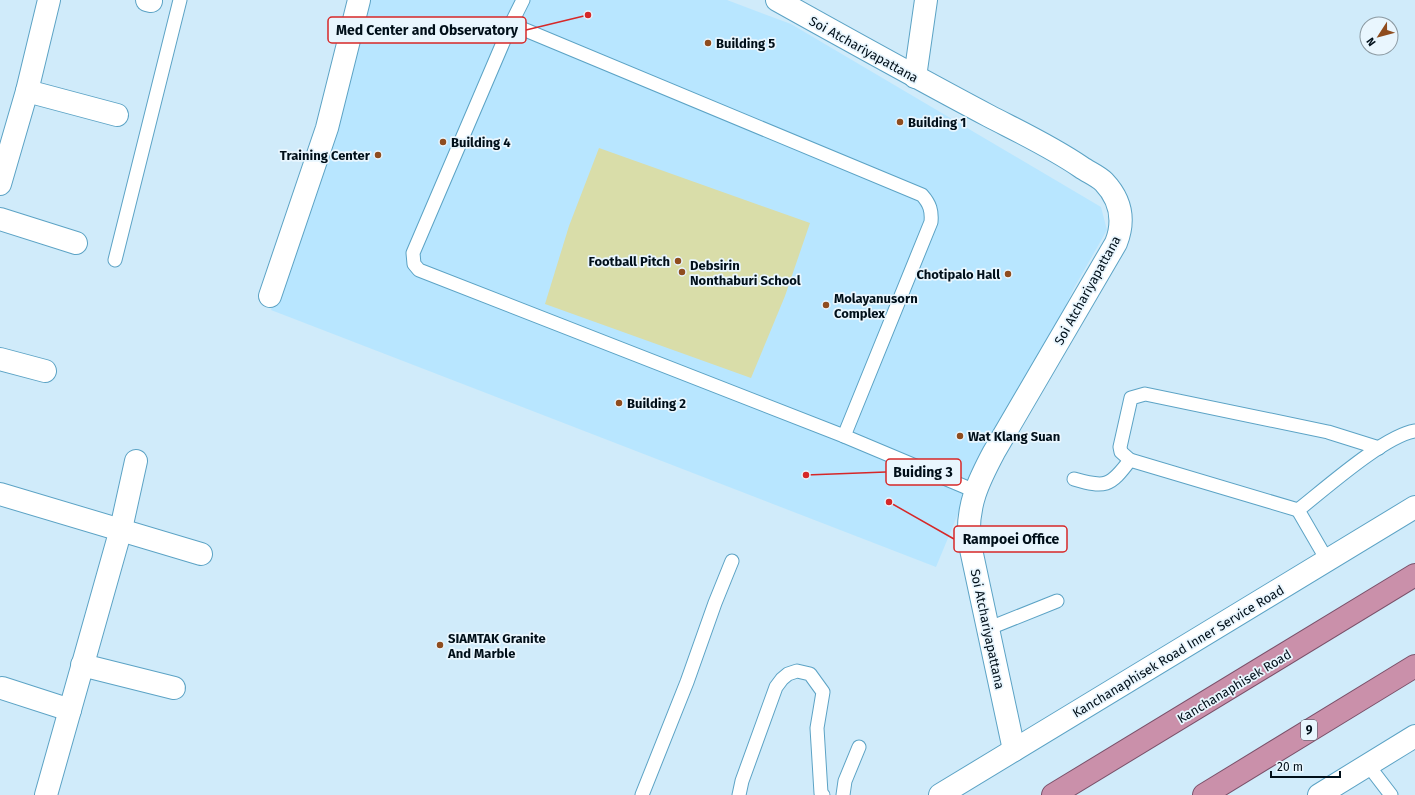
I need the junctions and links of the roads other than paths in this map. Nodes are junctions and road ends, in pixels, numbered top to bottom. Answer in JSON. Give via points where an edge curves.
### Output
{"nodes":[{"id":1,"x":49,"y":0,"type":"edge"},
{"id":2,"x":180,"y":0,"type":"edge"},
{"id":3,"x":359,"y":0,"type":"edge"},
{"id":4,"x":523,"y":0,"type":"edge"},
{"id":5,"x":777,"y":0,"type":"edge"},
{"id":6,"x":926,"y":0,"type":"edge"},
{"id":7,"x":511,"y":24,"type":"junction"},
{"id":8,"x":915,"y":77,"type":"junction"},
{"id":9,"x":26,"y":91,"type":"junction"},
{"id":10,"x":117,"y":116,"type":"dead end"},
{"id":11,"x":0,"y":184,"type":"edge"},
{"id":12,"x":0,"y":219,"type":"edge"},
{"id":13,"x":76,"y":242,"type":"dead end"},
{"id":14,"x":115,"y":260,"type":"dead end"},
{"id":15,"x":270,"y":296,"type":"dead end"},
{"id":16,"x":0,"y":359,"type":"edge"},
{"id":17,"x":45,"y":370,"type":"dead end"},
{"id":18,"x":1415,"y":431,"type":"edge"},
{"id":19,"x":844,"y":436,"type":"junction"},
{"id":20,"x":1379,"y":448,"type":"junction"},
{"id":21,"x":1130,"y":460,"type":"junction"},
{"id":22,"x":136,"y":462,"type":"dead end"},
{"id":23,"x":1074,"y":479,"type":"dead end"},
{"id":24,"x":975,"y":491,"type":"junction"},
{"id":25,"x":0,"y":494,"type":"edge"},
{"id":26,"x":1415,"y":507,"type":"edge"},
{"id":27,"x":1298,"y":510,"type":"junction"},
{"id":28,"x":121,"y":529,"type":"junction"},
{"id":29,"x":201,"y":554,"type":"dead end"},
{"id":30,"x":1327,"y":560,"type":"junction"},
{"id":31,"x":732,"y":561,"type":"dead end"},
{"id":32,"x":1415,"y":575,"type":"edge"},
{"id":33,"x":1058,"y":601,"type":"dead end"},
{"id":34,"x":987,"y":629,"type":"junction"},
{"id":35,"x":82,"y":665,"type":"junction"},
{"id":36,"x":1415,"y":666,"type":"edge"},
{"id":37,"x":2,"y":688,"type":"dead end"},
{"id":38,"x":174,"y":688,"type":"dead end"},
{"id":39,"x":70,"y":710,"type":"junction"},
{"id":40,"x":1415,"y":736,"type":"edge"},
{"id":41,"x":859,"y":747,"type":"dead end"},
{"id":42,"x":1014,"y":750,"type":"junction"},
{"id":43,"x":1368,"y":765,"type":"junction"},
{"id":44,"x":49,"y":794,"type":"edge"},
{"id":45,"x":820,"y":794,"type":"edge"},
{"id":46,"x":642,"y":795,"type":"edge"},
{"id":47,"x":739,"y":795,"type":"edge"},
{"id":48,"x":843,"y":795,"type":"edge"},
{"id":49,"x":940,"y":795,"type":"edge"},
{"id":50,"x":1052,"y":795,"type":"edge"},
{"id":51,"x":1204,"y":795,"type":"edge"},
{"id":52,"x":1319,"y":795,"type":"edge"},
{"id":53,"x":1391,"y":795,"type":"edge"}],
"edges":[{"from":1,"to":9,"type":"street"},
{"from":2,"to":14,"type":"lane"},
{"from":3,"to":15,"type":"street","via":[[328,128]]},
{"from":4,"to":7,"type":"lane"},
{"from":5,"to":8,"type":"street","name":"Soi Atchariyapattana"},
{"from":6,"to":8,"type":"street"},
{"from":7,"to":19,"type":"lane","via":[[922,195],[929,203],[931,222]]},
{"from":7,"to":19,"type":"lane","via":[[413,253],[414,264],[419,270]]},
{"from":8,"to":24,"type":"street","name":"Soi Atchariyapattana","via":[[1062,154],[1103,181],[1115,196],[1122,217],[1116,243],[1008,428]]},
{"from":9,"to":10,"type":"street"},
{"from":9,"to":11,"type":"street"},
{"from":12,"to":13,"type":"street"},
{"from":16,"to":17,"type":"street"},
{"from":18,"to":20,"type":"lane","via":[[1404,433]]},
{"from":19,"to":24,"type":"lane"},
{"from":20,"to":21,"type":"lane","via":[[1328,432],[1145,394],[1131,398],[1129,404],[1120,447],[1121,452]]},
{"from":20,"to":27,"type":"lane"},
{"from":21,"to":23,"type":"lane","via":[[1120,474],[1106,485]]},
{"from":21,"to":27,"type":"lane"},
{"from":22,"to":28,"type":"street"},
{"from":24,"to":34,"type":"street","name":"Soi Atchariyapattana","via":[[969,510],[969,540]]},
{"from":25,"to":28,"type":"street"},
{"from":26,"to":30,"type":"street","name":"Kanchanaphisek Road Inner Service Road"},
{"from":27,"to":30,"type":"lane"},
{"from":28,"to":29,"type":"street"},
{"from":28,"to":35,"type":"street"},
{"from":30,"to":42,"type":"street","name":"Kanchanaphisek Road Inner Service Road"},
{"from":31,"to":46,"type":"lane"},
{"from":32,"to":50,"type":"highway","name":"Kanchanaphisek Road"},
{"from":33,"to":34,"type":"lane"},
{"from":34,"to":42,"type":"street","name":"Soi Atchariyapattana"},
{"from":35,"to":38,"type":"street"},
{"from":35,"to":39,"type":"street"},
{"from":36,"to":51,"type":"highway","number":"9"},
{"from":37,"to":39,"type":"street"},
{"from":39,"to":44,"type":"street"},
{"from":40,"to":43,"type":"street"},
{"from":41,"to":48,"type":"lane","via":[[845,781]]},
{"from":42,"to":49,"type":"street","name":"Kanchanaphisek Road Inner Service Road"},
{"from":43,"to":52,"type":"street"},
{"from":43,"to":53,"type":"lane"},
{"from":45,"to":47,"type":"lane","via":[[818,728],[824,692],[810,674],[797,671],[788,674],[776,687]]}]}
